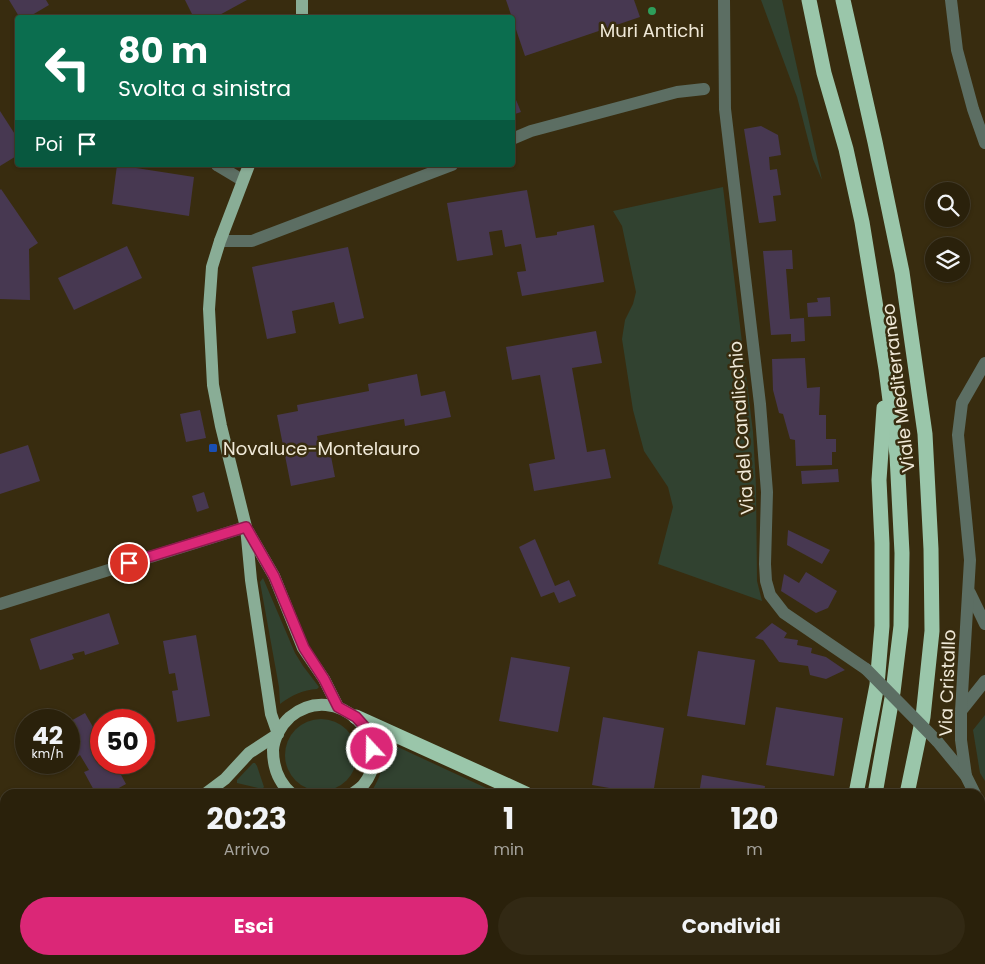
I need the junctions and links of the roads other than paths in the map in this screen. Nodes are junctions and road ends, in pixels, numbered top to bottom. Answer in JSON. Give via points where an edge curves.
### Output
{"nodes":[{"id":1,"x":302,"y":0,"type":"edge"},
{"id":2,"x":724,"y":0,"type":"edge"},
{"id":3,"x":808,"y":0,"type":"edge"},
{"id":4,"x":842,"y":0,"type":"edge"},
{"id":5,"x":951,"y":0,"type":"edge"},
{"id":6,"x":302,"y":15,"type":"edge"},
{"id":7,"x":704,"y":89,"type":"dead end"},
{"id":8,"x":515,"y":138,"type":"edge"},
{"id":9,"x":985,"y":143,"type":"edge"},
{"id":10,"x":219,"y":167,"type":"edge"},
{"id":11,"x":248,"y":167,"type":"edge"},
{"id":12,"x":447,"y":167,"type":"edge"},
{"id":13,"x":242,"y":180,"type":"junction"},
{"id":14,"x":220,"y":241,"type":"junction"},
{"id":15,"x":985,"y":363,"type":"edge"},
{"id":16,"x":886,"y":369,"type":"junction"},
{"id":17,"x":246,"y":527,"type":"junction"},
{"id":18,"x":969,"y":591,"type":"junction"},
{"id":19,"x":0,"y":604,"type":"edge"},
{"id":20,"x":985,"y":624,"type":"edge"},
{"id":21,"x":985,"y":681,"type":"edge"},
{"id":22,"x":338,"y":707,"type":"junction"},
{"id":23,"x":961,"y":711,"type":"junction"},
{"id":24,"x":356,"y":717,"type":"junction"},
{"id":25,"x":278,"y":734,"type":"junction"},
{"id":26,"x":966,"y":776,"type":"junction"},
{"id":27,"x":212,"y":789,"type":"edge"},
{"id":28,"x":288,"y":789,"type":"edge"},
{"id":29,"x":358,"y":789,"type":"edge"},
{"id":30,"x":515,"y":789,"type":"edge"},
{"id":31,"x":857,"y":789,"type":"edge"},
{"id":32,"x":875,"y":789,"type":"edge"},
{"id":33,"x":908,"y":789,"type":"edge"},
{"id":34,"x":973,"y":789,"type":"edge"}],
"edges":[{"from":1,"to":6,"type":"main road"},
{"from":2,"to":26,"type":"street","name":"Via del Canalicchio","bridge":true,"via":[[725,108],[760,404],[767,492],[765,564],[770,595],[784,613],[866,669],[937,741]]},
{"from":3,"to":16,"type":"highway","name":"Viale Mediterraneo","via":[[862,222]]},
{"from":4,"to":33,"type":"highway","name":"Viale Mediterraneo","via":[[902,272],[925,434],[932,631],[922,717]]},
{"from":5,"to":9,"type":"street","via":[[957,50]]},
{"from":7,"to":8,"type":"street","via":[[677,92]]},
{"from":10,"to":13,"type":"street"},
{"from":11,"to":13,"type":"main road"},
{"from":12,"to":14,"type":"street","via":[[252,241]]},
{"from":13,"to":14,"type":"main road"},
{"from":14,"to":17,"type":"main road","via":[[212,267],[209,310],[214,385]]},
{"from":15,"to":18,"type":"street","name":"Via Cristallo","via":[[962,403],[958,435],[970,560]]},
{"from":16,"to":31,"type":"highway","via":[[879,480],[882,626],[876,686]]},
{"from":16,"to":32,"type":"highway","name":"Viale Mediterraneo","via":[[897,455],[902,554],[901,626],[893,692]]},
{"from":17,"to":19,"type":"street"},
{"from":17,"to":22,"type":"main road","via":[[274,576],[304,648]]},
{"from":17,"to":25,"type":"main road","via":[[271,714]]},
{"from":18,"to":20,"type":"street"},
{"from":18,"to":23,"type":"street","name":"Via Cristallo"},
{"from":21,"to":23,"type":"street"},
{"from":22,"to":24,"type":"main road"},
{"from":22,"to":25,"type":"main road","via":[[324,705],[297,712]]},
{"from":23,"to":26,"type":"street","name":"Via Cristallo"},
{"from":24,"to":29,"type":"main road","via":[[370,737],[373,762],[364,784]]},
{"from":24,"to":30,"type":"highway"},
{"from":25,"to":27,"type":"main road","via":[[249,752]]},
{"from":25,"to":28,"type":"main road","via":[[273,748],[274,763],[278,778]]},
{"from":26,"to":34,"type":"street","name":"Via del Canalicchio"}]}
